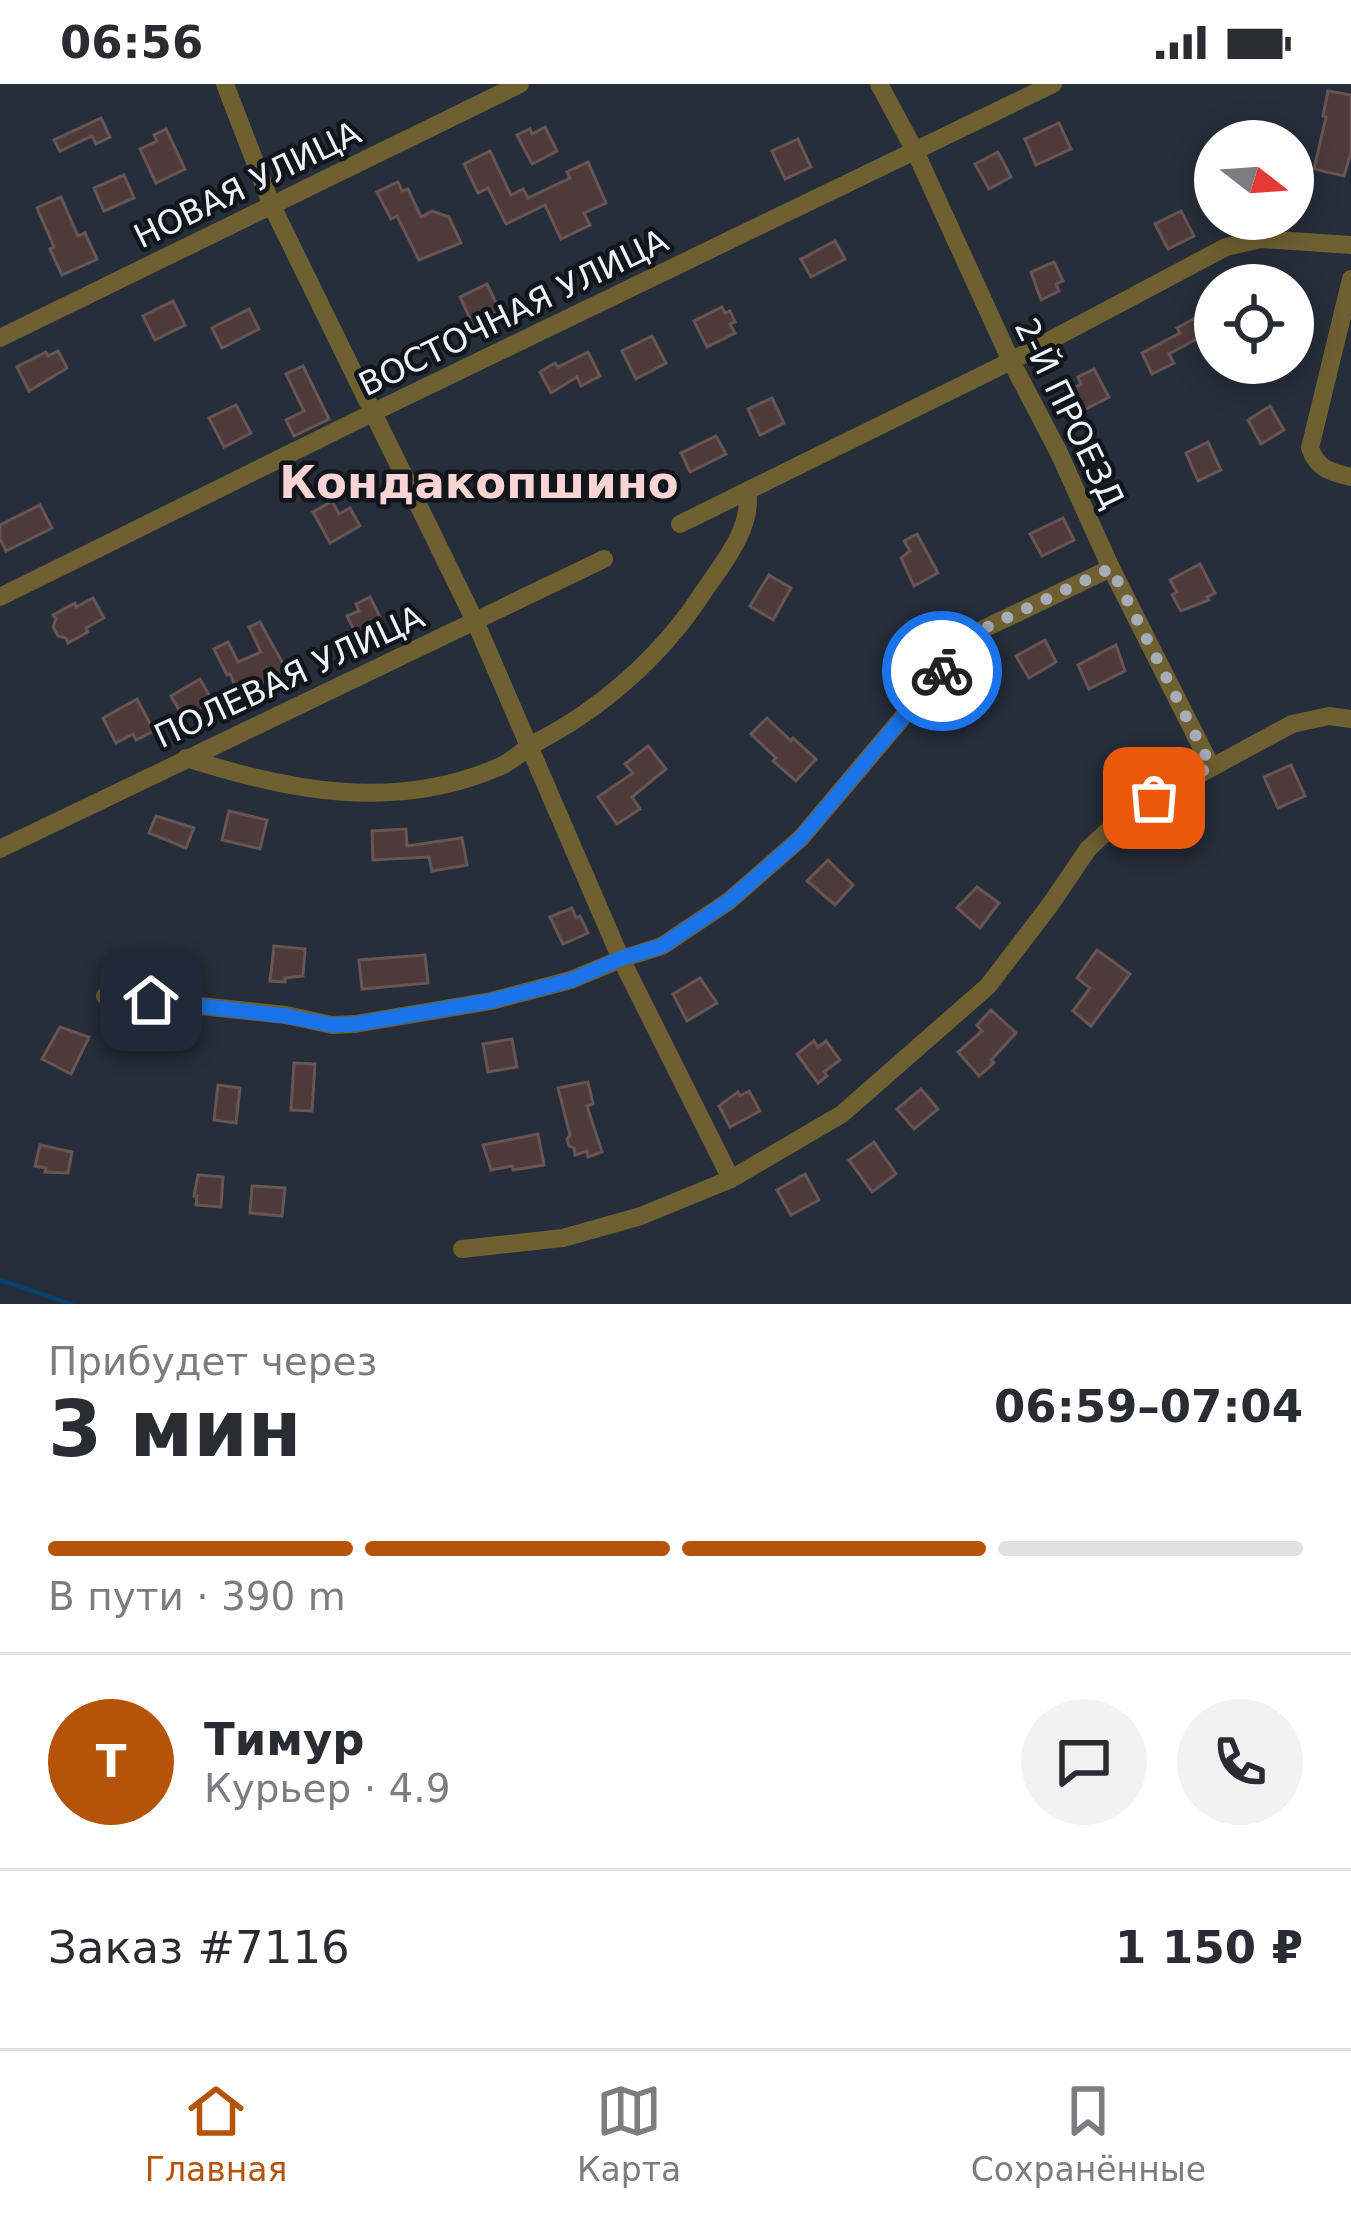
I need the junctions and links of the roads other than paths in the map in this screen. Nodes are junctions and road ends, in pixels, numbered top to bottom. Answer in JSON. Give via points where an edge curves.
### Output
{"nodes":[{"id":1,"x":225,"y":84,"type":"edge"},
{"id":2,"x":520,"y":84,"type":"edge"},
{"id":3,"x":879,"y":84,"type":"edge"},
{"id":4,"x":1053,"y":84,"type":"edge"},
{"id":5,"x":915,"y":151,"type":"junction"},
{"id":6,"x":272,"y":206,"type":"junction"},
{"id":7,"x":1351,"y":245,"type":"edge"},
{"id":8,"x":1351,"y":279,"type":"edge"},
{"id":9,"x":0,"y":338,"type":"edge"},
{"id":10,"x":1011,"y":361,"type":"junction"},
{"id":11,"x":374,"y":412,"type":"junction"},
{"id":12,"x":1351,"y":477,"type":"edge"},
{"id":13,"x":747,"y":491,"type":"junction"},
{"id":14,"x":680,"y":524,"type":"dead end"},
{"id":15,"x":604,"y":559,"type":"dead end"},
{"id":16,"x":1111,"y":568,"type":"junction"},
{"id":17,"x":0,"y":597,"type":"edge"},
{"id":18,"x":476,"y":621,"type":"junction"},
{"id":19,"x":1351,"y":719,"type":"edge"},
{"id":20,"x":531,"y":745,"type":"junction"},
{"id":21,"x":186,"y":758,"type":"junction"},
{"id":22,"x":1211,"y":766,"type":"junction"},
{"id":23,"x":0,"y":849,"type":"edge"},
{"id":24,"x":622,"y":958,"type":"junction"},
{"id":25,"x":105,"y":996,"type":"dead end"},
{"id":26,"x":731,"y":1179,"type":"junction"},
{"id":27,"x":461,"y":1249,"type":"dead end"}],
"edges":[{"from":1,"to":6,"type":"street"},
{"from":2,"to":6,"type":"street","name":"НОВАЯ УЛИЦА"},
{"from":3,"to":5,"type":"street","name":"2-Й ПРОЕЗД"},
{"from":4,"to":5,"type":"street","name":"ВОСТОЧНАЯ УЛИЦА"},
{"from":5,"to":10,"type":"street","name":"2-Й ПРОЕЗД"},
{"from":5,"to":11,"type":"street","name":"ВОСТОЧНАЯ УЛИЦА"},
{"from":6,"to":9,"type":"street","name":"НОВАЯ УЛИЦА"},
{"from":6,"to":11,"type":"street"},
{"from":7,"to":10,"type":"street","via":[[1261,238],[1226,247]]},
{"from":8,"to":12,"type":"street","via":[[1310,448],[1326,470]]},
{"from":10,"to":13,"type":"street"},
{"from":10,"to":16,"type":"street","name":"2-Й ПРОЕЗД"},
{"from":11,"to":17,"type":"street","name":"ВОСТОЧНАЯ УЛИЦА"},
{"from":11,"to":18,"type":"street"},
{"from":13,"to":14,"type":"street"},
{"from":13,"to":20,"type":"street","via":[[742,528],[687,617],[589,711]]},
{"from":15,"to":18,"type":"street","name":"ПОЛЕВАЯ УЛИЦА"},
{"from":16,"to":22,"type":"street","name":"2-Й ПРОЕЗД"},
{"from":16,"to":24,"type":"street","via":[[973,634],[801,838],[662,946]]},
{"from":18,"to":20,"type":"street"},
{"from":18,"to":21,"type":"street","name":"ПОЛЕВАЯ УЛИЦА"},
{"from":19,"to":22,"type":"street","via":[[1292,724]]},
{"from":20,"to":21,"type":"street","via":[[461,782],[379,795],[293,788]]},
{"from":20,"to":24,"type":"street"},
{"from":21,"to":23,"type":"street","name":"ПОЛЕВАЯ УЛИЦА"},
{"from":22,"to":26,"type":"street","via":[[1126,814],[1088,849],[988,986],[917,1050],[842,1114]]},
{"from":24,"to":25,"type":"street","via":[[491,1001],[355,1024]]},
{"from":24,"to":26,"type":"street"},
{"from":26,"to":27,"type":"street","via":[[563,1238]]}]}
